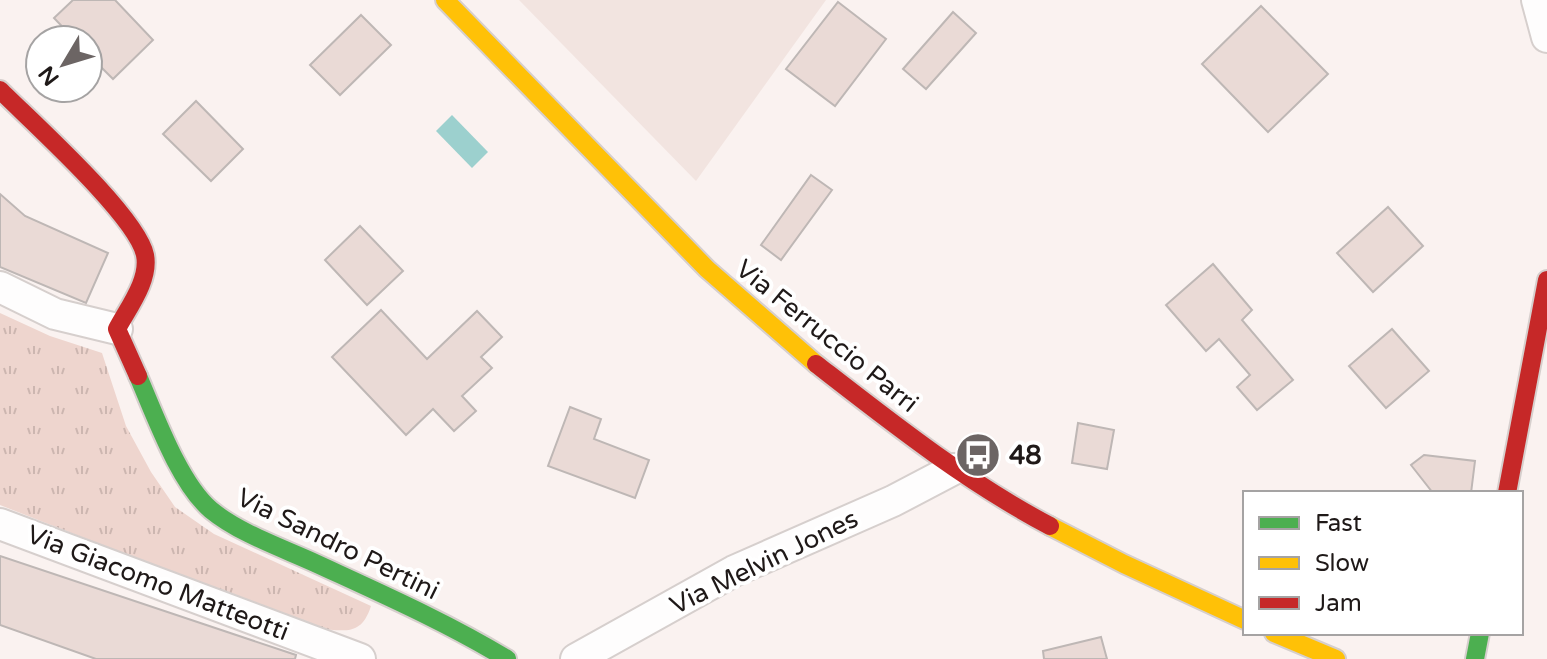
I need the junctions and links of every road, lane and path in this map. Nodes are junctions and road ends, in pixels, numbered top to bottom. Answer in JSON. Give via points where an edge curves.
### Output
{"nodes":[{"id":1,"x":445,"y":0,"type":"edge"},
{"id":2,"x":1537,"y":0,"type":"edge"},
{"id":3,"x":1547,"y":37,"type":"edge"},
{"id":4,"x":0,"y":90,"type":"edge"},
{"id":5,"x":1547,"y":280,"type":"edge"},
{"id":6,"x":0,"y":287,"type":"edge"},
{"id":7,"x":117,"y":329,"type":"junction"},
{"id":8,"x":954,"y":469,"type":"junction"},
{"id":9,"x":1507,"y":491,"type":"edge"},
{"id":10,"x":0,"y":524,"type":"edge"},
{"id":11,"x":1243,"y":619,"type":"edge"},
{"id":12,"x":1279,"y":635,"type":"edge"},
{"id":13,"x":1480,"y":635,"type":"edge"},
{"id":14,"x":360,"y":659,"type":"edge"},
{"id":15,"x":507,"y":659,"type":"edge"},
{"id":16,"x":576,"y":659,"type":"edge"},
{"id":17,"x":1336,"y":659,"type":"edge"},
{"id":18,"x":1475,"y":659,"type":"edge"}],
"edges":[{"from":1,"to":8,"type":"street","name":"Via Ferruccio Parri","via":[[707,269],[805,355]]},
{"from":2,"to":3,"type":"street"},
{"from":4,"to":7,"type":"street","via":[[115,207],[141,243],[141,280]]},
{"from":5,"to":9,"type":"street"},
{"from":6,"to":7,"type":"street","via":[[55,314]]},
{"from":7,"to":15,"type":"street","name":"Via Sandro Pertini","via":[[178,464],[211,510]]},
{"from":8,"to":11,"type":"street","name":"Via Ferruccio Parri","via":[[1076,540]]},
{"from":8,"to":16,"type":"street","name":"Via Melvin Jones","via":[[734,571]]},
{"from":10,"to":14,"type":"street","name":"Via Giacomo Matteotti"},
{"from":12,"to":17,"type":"street"},
{"from":13,"to":18,"type":"street"}]}
